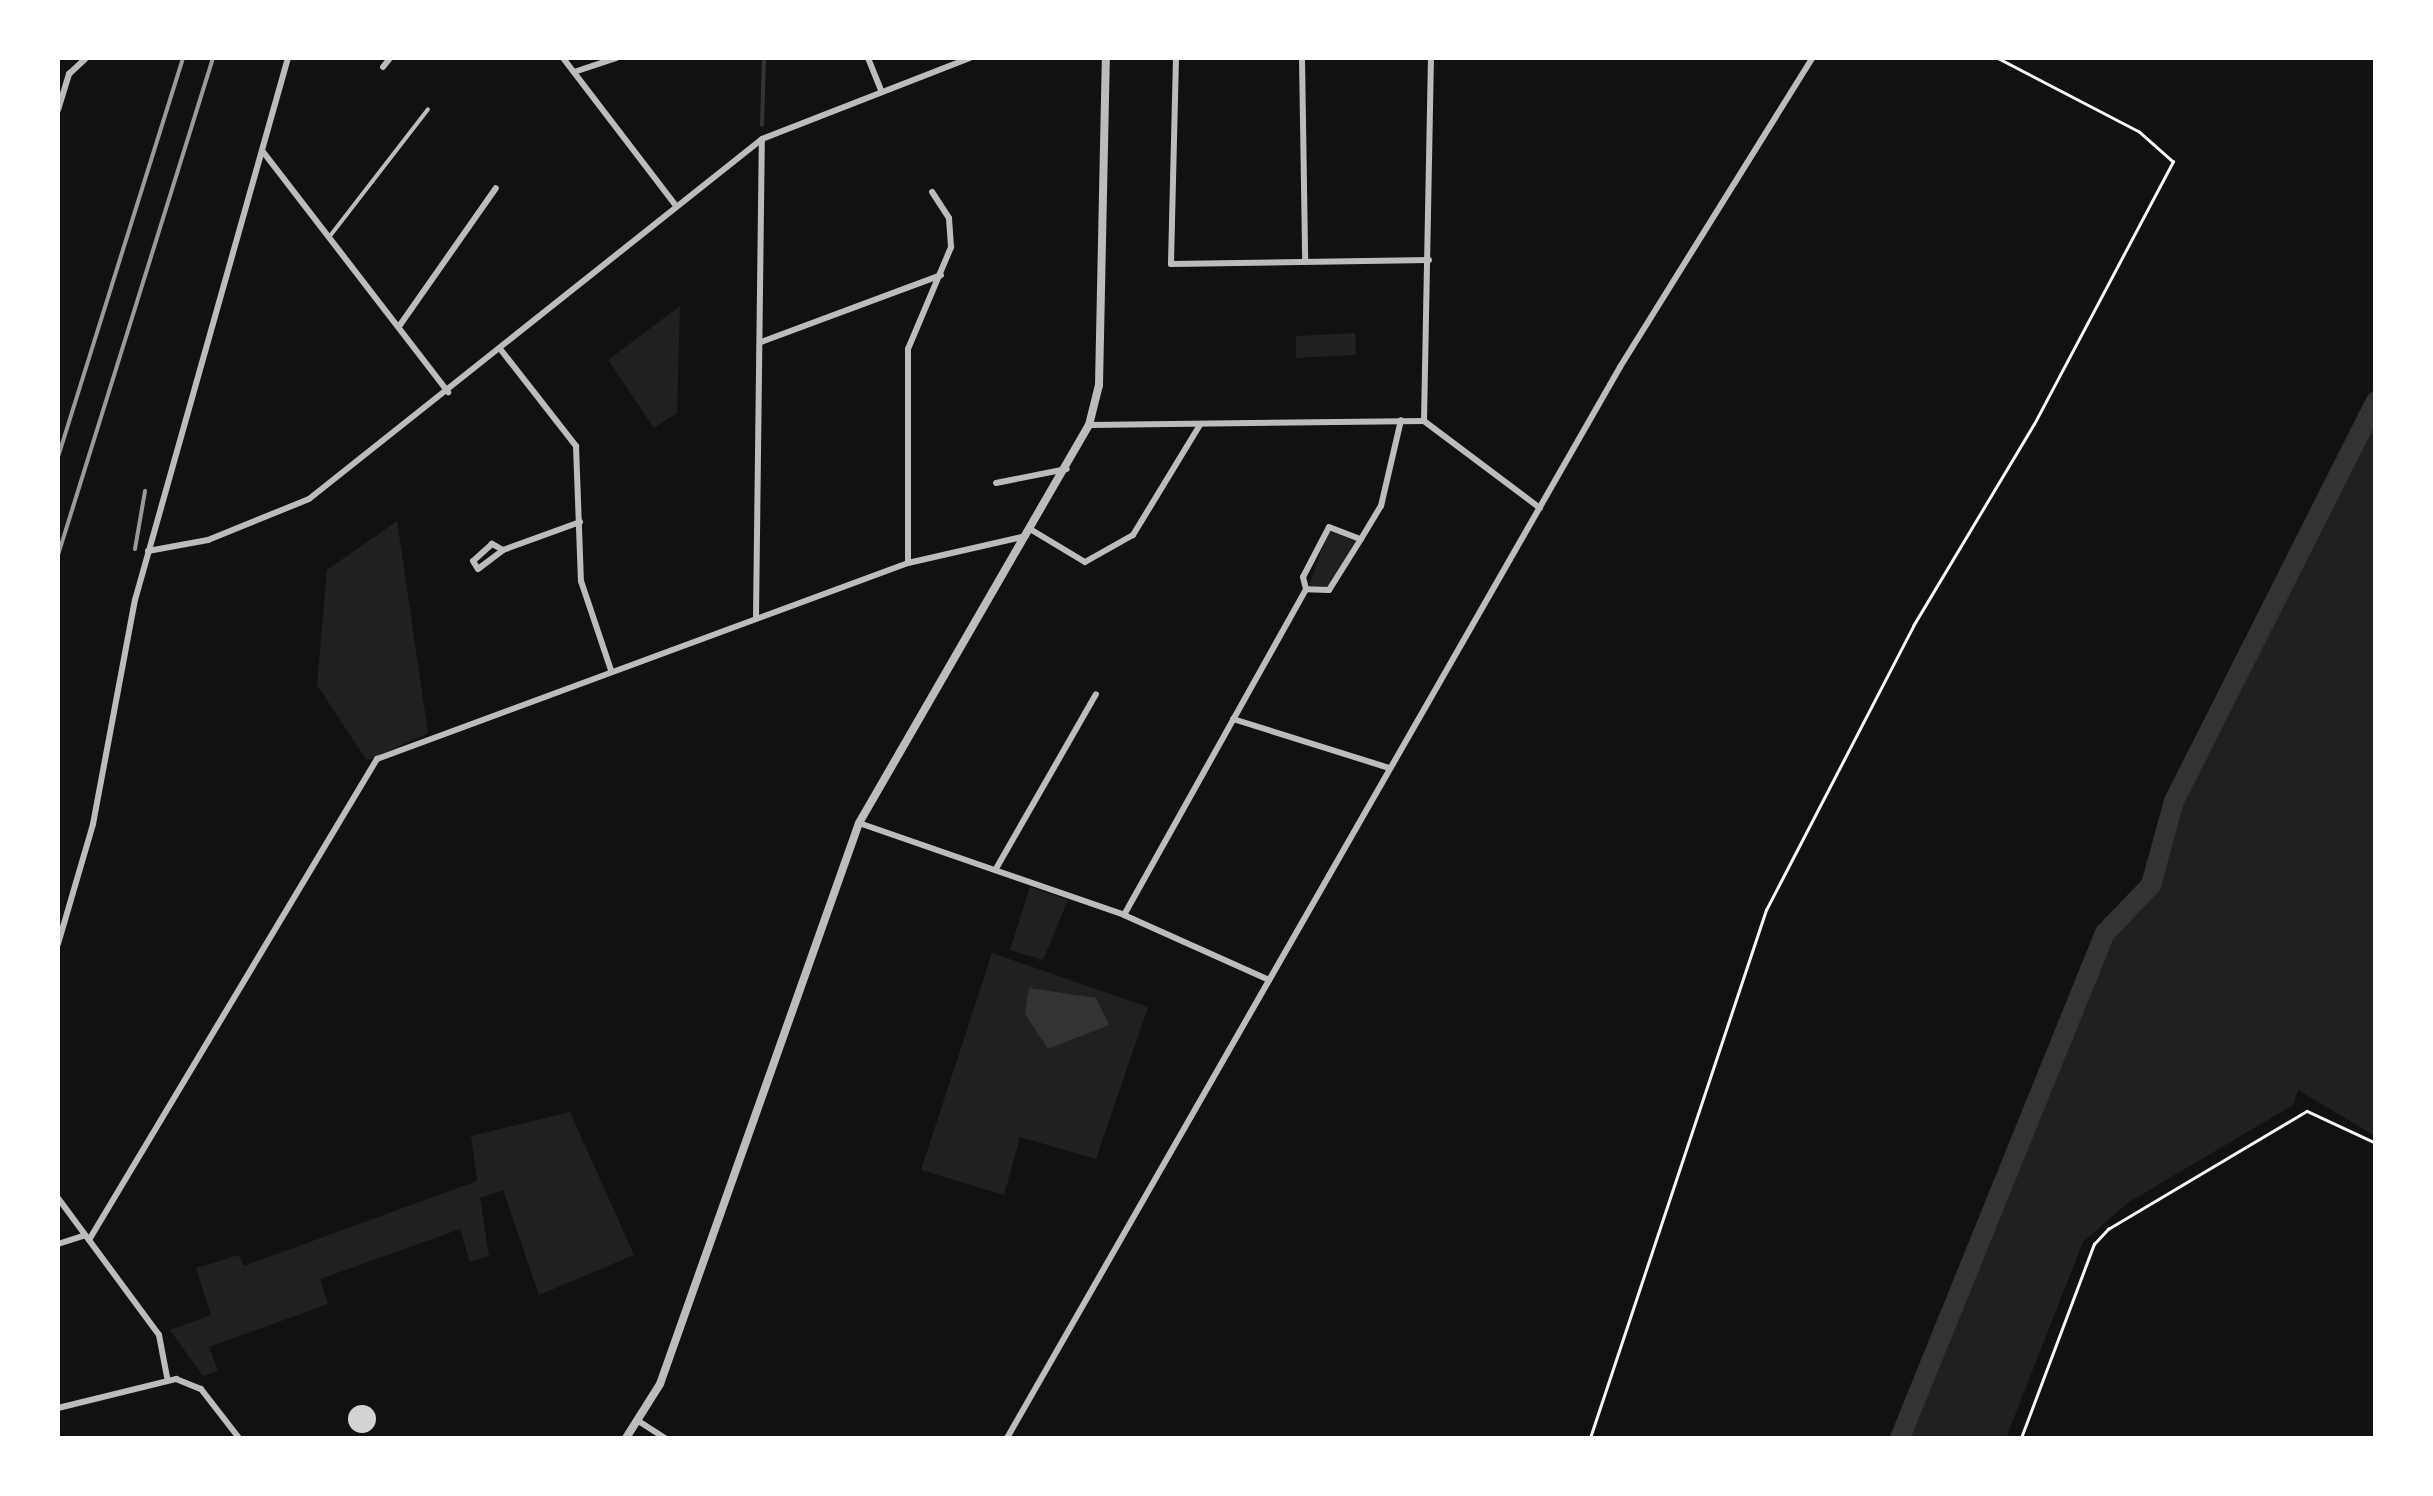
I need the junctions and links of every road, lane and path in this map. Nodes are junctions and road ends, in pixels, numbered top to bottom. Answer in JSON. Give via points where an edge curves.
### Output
{"nodes":[{"id":1,"x":288,"y":58,"type":"edge"},
{"id":2,"x":390,"y":58,"type":"edge"},
{"id":3,"x":563,"y":58,"type":"edge"},
{"id":4,"x":616,"y":58,"type":"edge"},
{"id":5,"x":868,"y":58,"type":"edge"},
{"id":6,"x":970,"y":58,"type":"edge"},
{"id":7,"x":1106,"y":58,"type":"edge"},
{"id":8,"x":1176,"y":58,"type":"edge"},
{"id":9,"x":1302,"y":58,"type":"edge"},
{"id":10,"x":1431,"y":58,"type":"edge"},
{"id":11,"x":1812,"y":58,"type":"edge"},
{"id":12,"x":1997,"y":58,"type":"edge"},
{"id":13,"x":85,"y":59,"type":"edge"},
{"id":14,"x":383,"y":66,"type":"dead end"},
{"id":15,"x":574,"y":72,"type":"junction"},
{"id":16,"x":881,"y":90,"type":"junction"},
{"id":17,"x":428,"y":109,"type":"dead end"},
{"id":18,"x":58,"y":110,"type":"edge"},
{"id":19,"x":762,"y":139,"type":"junction"},
{"id":20,"x":264,"y":153,"type":"junction"},
{"id":21,"x":496,"y":188,"type":"dead end"},
{"id":22,"x":932,"y":192,"type":"dead end"},
{"id":23,"x":676,"y":206,"type":"junction"},
{"id":24,"x":330,"y":236,"type":"junction"},
{"id":25,"x":1305,"y":259,"type":"junction"},
{"id":26,"x":1429,"y":260,"type":"junction"},
{"id":27,"x":940,"y":276,"type":"junction"},
{"id":28,"x":400,"y":325,"type":"junction"},
{"id":29,"x":761,"y":342,"type":"junction"},
{"id":30,"x":501,"y":350,"type":"junction"},
{"id":31,"x":448,"y":392,"type":"junction"},
{"id":32,"x":1400,"y":420,"type":"junction"},
{"id":33,"x":1424,"y":421,"type":"junction"},
{"id":34,"x":1089,"y":425,"type":"junction"},
{"id":35,"x":1200,"y":425,"type":"junction"},
{"id":36,"x":1068,"y":469,"type":"junction"},
{"id":37,"x":996,"y":482,"type":"dead end"},
{"id":38,"x":1540,"y":508,"type":"junction"},
{"id":39,"x":580,"y":522,"type":"junction"},
{"id":40,"x":1028,"y":532,"type":"junction"},
{"id":41,"x":1361,"y":539,"type":"junction"},
{"id":42,"x":504,"y":550,"type":"junction"},
{"id":43,"x":148,"y":551,"type":"junction"},
{"id":44,"x":908,"y":563,"type":"junction"},
{"id":45,"x":1306,"y":589,"type":"junction"},
{"id":46,"x":756,"y":618,"type":"junction"},
{"id":47,"x":611,"y":670,"type":"junction"},
{"id":48,"x":1096,"y":694,"type":"dead end"},
{"id":49,"x":1233,"y":719,"type":"junction"},
{"id":50,"x":1390,"y":768,"type":"junction"},
{"id":51,"x":860,"y":823,"type":"junction"},
{"id":52,"x":997,"y":867,"type":"junction"},
{"id":53,"x":1124,"y":914,"type":"junction"},
{"id":54,"x":58,"y":944,"type":"edge"},
{"id":55,"x":1269,"y":980,"type":"junction"},
{"id":56,"x":2376,"y":1143,"type":"edge"},
{"id":57,"x":58,"y":1198,"type":"edge"},
{"id":58,"x":87,"y":1238,"type":"junction"},
{"id":59,"x":58,"y":1244,"type":"edge"},
{"id":60,"x":167,"y":1377,"type":"junction"},
{"id":61,"x":58,"y":1408,"type":"edge"},
{"id":62,"x":640,"y":1422,"type":"junction"},
{"id":63,"x":239,"y":1438,"type":"edge"},
{"id":64,"x":626,"y":1438,"type":"edge"},
{"id":65,"x":665,"y":1438,"type":"edge"},
{"id":66,"x":1006,"y":1438,"type":"edge"},
{"id":67,"x":1590,"y":1438,"type":"edge"},
{"id":68,"x":2021,"y":1438,"type":"edge"}],
"edges":[{"from":1,"to":20,"type":"street"},
{"from":2,"to":14,"type":"street"},
{"from":3,"to":15,"type":"street"},
{"from":4,"to":15,"type":"street"},
{"from":5,"to":16,"type":"street"},
{"from":6,"to":16,"type":"street"},
{"from":7,"to":34,"type":"street","via":[[1101,332]]},
{"from":8,"to":25,"type":"street","via":[[1172,264]]},
{"from":9,"to":25,"type":"street"},
{"from":10,"to":26,"type":"street"},
{"from":11,"to":38,"type":"street"},
{"from":12,"to":67,"type":"path","via":[[2139,132],[2173,162],[2034,424],[1913,626],[1766,910]]},
{"from":13,"to":18,"type":"street","via":[[68,74]]},
{"from":15,"to":23,"type":"street"},
{"from":16,"to":19,"type":"street"},
{"from":17,"to":24,"type":"lane"},
{"from":19,"to":23,"type":"street"},
{"from":19,"to":29,"type":"street"},
{"from":20,"to":24,"type":"street"},
{"from":20,"to":43,"type":"street"},
{"from":21,"to":28,"type":"street"},
{"from":22,"to":27,"type":"street","via":[[948,218]]},
{"from":23,"to":30,"type":"street"},
{"from":24,"to":28,"type":"street"},
{"from":25,"to":26,"type":"street"},
{"from":26,"to":33,"type":"street"},
{"from":27,"to":29,"type":"street"},
{"from":27,"to":44,"type":"street","via":[[908,348]]},
{"from":28,"to":31,"type":"street"},
{"from":29,"to":46,"type":"street"},
{"from":30,"to":31,"type":"street"},
{"from":30,"to":39,"type":"street","via":[[576,446]]},
{"from":31,"to":43,"type":"street","via":[[309,499],[208,540]]},
{"from":32,"to":33,"type":"street"},
{"from":32,"to":35,"type":"street"},
{"from":32,"to":41,"type":"street","via":[[1381,506]]},
{"from":33,"to":38,"type":"street"},
{"from":34,"to":35,"type":"street"},
{"from":34,"to":36,"type":"street"},
{"from":35,"to":40,"type":"street","via":[[1133,535],[1084,562]]},
{"from":36,"to":37,"type":"street"},
{"from":36,"to":40,"type":"street"},
{"from":38,"to":50,"type":"street"},
{"from":39,"to":42,"type":"street"},
{"from":39,"to":47,"type":"street","via":[[584,591]]},
{"from":40,"to":44,"type":"street"},
{"from":40,"to":51,"type":"street"},
{"from":41,"to":45,"type":"street","via":[[1329,590]]},
{"from":41,"to":45,"type":"street","via":[[1329,527],[1303,577]]},
{"from":42,"to":42,"type":"street","via":[[492,544],[473,561],[478,569]]},
{"from":43,"to":54,"type":"street","via":[[93,824]]},
{"from":44,"to":46,"type":"street"},
{"from":45,"to":49,"type":"street"},
{"from":46,"to":47,"type":"street"},
{"from":47,"to":58,"type":"street","via":[[377,759]]},
{"from":48,"to":52,"type":"street"},
{"from":49,"to":50,"type":"street"},
{"from":49,"to":53,"type":"street"},
{"from":50,"to":55,"type":"street"},
{"from":51,"to":52,"type":"street"},
{"from":51,"to":62,"type":"street"},
{"from":52,"to":53,"type":"street"},
{"from":53,"to":55,"type":"street"},
{"from":55,"to":66,"type":"street"},
{"from":56,"to":68,"type":"path","via":[[2307,1111],[2094,1244]]},
{"from":57,"to":58,"type":"street"},
{"from":58,"to":59,"type":"street"},
{"from":58,"to":60,"type":"street","via":[[159,1335]]},
{"from":60,"to":61,"type":"street"},
{"from":60,"to":63,"type":"street","via":[[190,1383]]},
{"from":62,"to":64,"type":"street"},
{"from":62,"to":65,"type":"street"}]}
